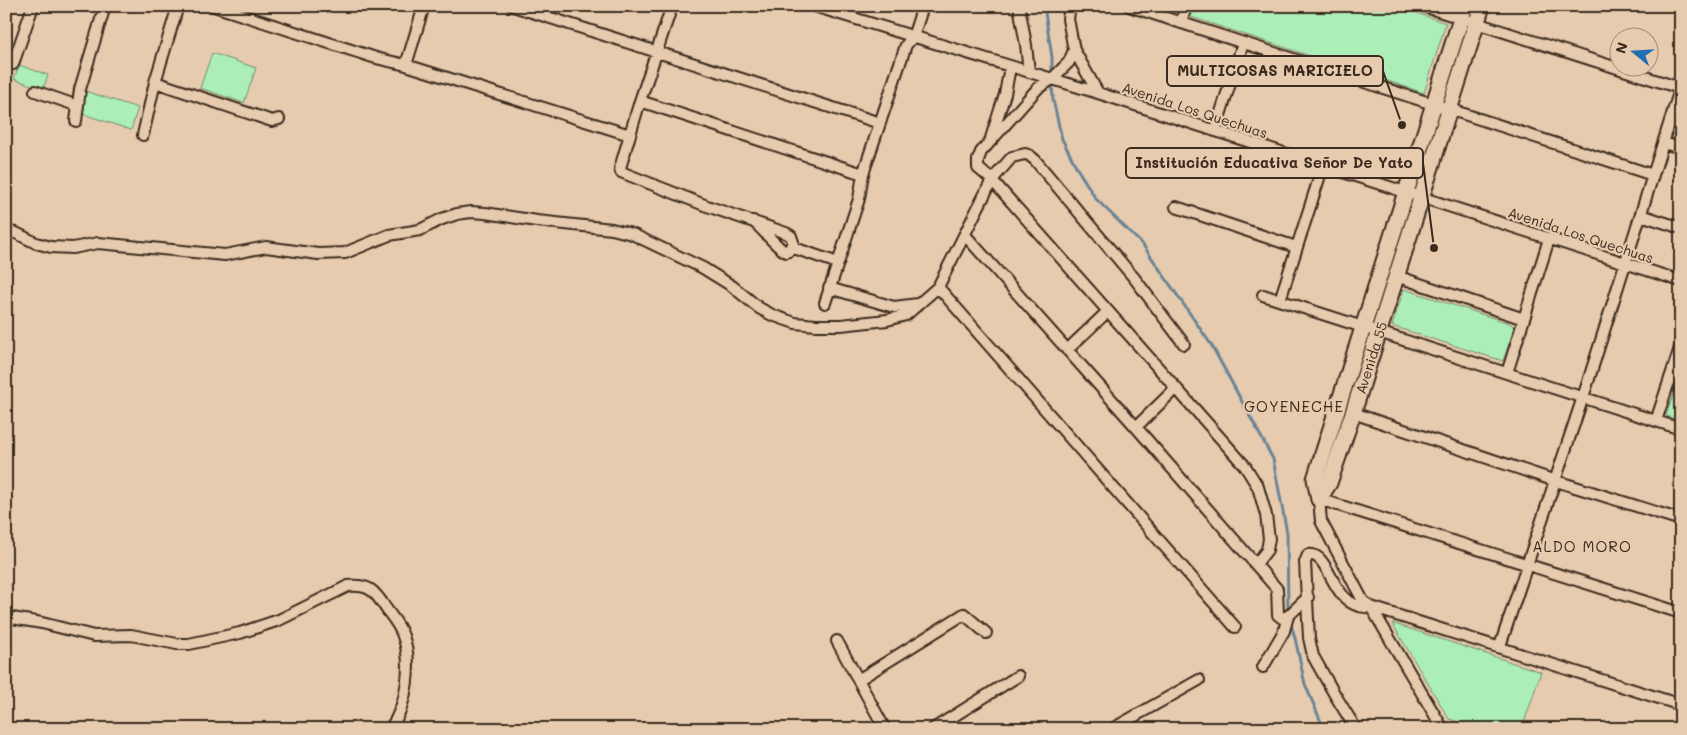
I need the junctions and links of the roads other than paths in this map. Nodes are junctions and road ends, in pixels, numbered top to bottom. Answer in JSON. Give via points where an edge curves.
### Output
{"nodes":[{"id":1,"x":33,"y":6,"type":"edge"},
{"id":2,"x":105,"y":6,"type":"edge"},
{"id":3,"x":178,"y":6,"type":"edge"},
{"id":4,"x":214,"y":6,"type":"edge"},
{"id":5,"x":424,"y":6,"type":"edge"},
{"id":6,"x":513,"y":6,"type":"edge"},
{"id":7,"x":672,"y":6,"type":"edge"},
{"id":8,"x":814,"y":6,"type":"edge"},
{"id":9,"x":923,"y":6,"type":"edge"},
{"id":10,"x":1019,"y":6,"type":"edge"},
{"id":11,"x":1070,"y":6,"type":"edge"},
{"id":12,"x":1129,"y":6,"type":"edge"},
{"id":13,"x":1186,"y":6,"type":"edge"},
{"id":14,"x":1423,"y":6,"type":"edge"},
{"id":15,"x":1482,"y":6,"type":"edge"},
{"id":16,"x":1463,"y":12,"type":"edge"},
{"id":17,"x":1181,"y":23,"type":"junction"},
{"id":18,"x":1476,"y":23,"type":"junction"},
{"id":19,"x":913,"y":37,"type":"junction"},
{"id":20,"x":1242,"y":43,"type":"junction"},
{"id":21,"x":1074,"y":50,"type":"junction"},
{"id":22,"x":656,"y":52,"type":"junction"},
{"id":23,"x":6,"y":62,"type":"edge"},
{"id":24,"x":406,"y":65,"type":"junction"},
{"id":25,"x":1010,"y":67,"type":"junction"},
{"id":26,"x":1029,"y":72,"type":"junction"},
{"id":27,"x":1052,"y":79,"type":"junction"},
{"id":28,"x":155,"y":82,"type":"junction"},
{"id":29,"x":1680,"y":87,"type":"edge"},
{"id":30,"x":35,"y":91,"type":"dead end"},
{"id":31,"x":1098,"y":93,"type":"junction"},
{"id":32,"x":640,"y":101,"type":"junction"},
{"id":33,"x":1434,"y":104,"type":"junction"},
{"id":34,"x":78,"y":106,"type":"junction"},
{"id":35,"x":1450,"y":109,"type":"junction"},
{"id":36,"x":279,"y":119,"type":"dead end"},
{"id":37,"x":76,"y":121,"type":"dead end"},
{"id":38,"x":880,"y":122,"type":"junction"},
{"id":39,"x":1215,"y":130,"type":"junction"},
{"id":40,"x":143,"y":135,"type":"dead end"},
{"id":41,"x":630,"y":135,"type":"junction"},
{"id":42,"x":990,"y":143,"type":"junction"},
{"id":43,"x":1663,"y":143,"type":"junction"},
{"id":44,"x":1681,"y":148,"type":"edge"},
{"id":45,"x":1323,"y":166,"type":"junction"},
{"id":46,"x":863,"y":174,"type":"junction"},
{"id":47,"x":1653,"y":175,"type":"junction"},
{"id":48,"x":992,"y":180,"type":"junction"},
{"id":49,"x":1405,"y":193,"type":"junction"},
{"id":50,"x":1421,"y":197,"type":"junction"},
{"id":51,"x":1176,"y":207,"type":"dead end"},
{"id":52,"x":1641,"y":215,"type":"junction"},
{"id":53,"x":753,"y":221,"type":"junction"},
{"id":54,"x":1681,"y":228,"type":"edge"},
{"id":55,"x":6,"y":231,"type":"edge"},
{"id":56,"x":965,"y":235,"type":"junction"},
{"id":57,"x":1550,"y":239,"type":"junction"},
{"id":58,"x":791,"y":247,"type":"junction"},
{"id":59,"x":1296,"y":247,"type":"junction"},
{"id":60,"x":838,"y":263,"type":"junction"},
{"id":61,"x":1625,"y":264,"type":"junction"},
{"id":62,"x":1396,"y":276,"type":"junction"},
{"id":63,"x":1681,"y":281,"type":"edge"},
{"id":64,"x":938,"y":287,"type":"junction"},
{"id":65,"x":829,"y":288,"type":"junction"},
{"id":66,"x":1263,"y":295,"type":"dead end"},
{"id":67,"x":1280,"y":300,"type":"junction"},
{"id":68,"x":825,"y":302,"type":"dead end"},
{"id":69,"x":919,"y":304,"type":"junction"},
{"id":70,"x":1107,"y":312,"type":"junction"},
{"id":71,"x":1524,"y":319,"type":"junction"},
{"id":72,"x":1362,"y":326,"type":"junction"},
{"id":73,"x":1378,"y":331,"type":"junction"},
{"id":74,"x":1184,"y":344,"type":"dead end"},
{"id":75,"x":1067,"y":350,"type":"junction"},
{"id":76,"x":1680,"y":351,"type":"edge"},
{"id":77,"x":1506,"y":373,"type":"junction"},
{"id":78,"x":1176,"y":389,"type":"junction"},
{"id":79,"x":1583,"y":398,"type":"junction"},
{"id":80,"x":1353,"y":413,"type":"junction"},
{"id":81,"x":1656,"y":421,"type":"junction"},
{"id":82,"x":1136,"y":427,"type":"junction"},
{"id":83,"x":1681,"y":429,"type":"edge"},
{"id":84,"x":1556,"y":480,"type":"junction"},
{"id":85,"x":1319,"y":499,"type":"junction"},
{"id":86,"x":1681,"y":520,"type":"edge"},
{"id":87,"x":1256,"y":564,"type":"junction"},
{"id":88,"x":1527,"y":564,"type":"junction"},
{"id":89,"x":1308,"y":597,"type":"junction"},
{"id":90,"x":1371,"y":607,"type":"junction"},
{"id":91,"x":1681,"y":613,"type":"edge"},
{"id":92,"x":1288,"y":616,"type":"junction"},
{"id":93,"x":6,"y":617,"type":"edge"},
{"id":94,"x":1235,"y":627,"type":"dead end"},
{"id":95,"x":986,"y":633,"type":"dead end"},
{"id":96,"x":837,"y":641,"type":"dead end"},
{"id":97,"x":1500,"y":646,"type":"junction"},
{"id":98,"x":1263,"y":667,"type":"dead end"},
{"id":99,"x":1018,"y":676,"type":"dead end"},
{"id":100,"x":858,"y":680,"type":"junction"},
{"id":101,"x":1199,"y":680,"type":"dead end"},
{"id":102,"x":1681,"y":705,"type":"edge"},
{"id":103,"x":1445,"y":728,"type":"edge"},
{"id":104,"x":390,"y":729,"type":"edge"},
{"id":105,"x":885,"y":729,"type":"edge"},
{"id":106,"x":932,"y":729,"type":"edge"},
{"id":107,"x":1112,"y":729,"type":"edge"},
{"id":108,"x":1356,"y":729,"type":"edge"}],
"edges":[{"from":1,"to":23,"type":"street","via":[[13,64]]},
{"from":2,"to":34,"type":"street","via":[[80,89]]},
{"from":3,"to":28,"type":"street"},
{"from":4,"to":24,"type":"street"},
{"from":5,"to":24,"type":"street"},
{"from":6,"to":22,"type":"street"},
{"from":7,"to":22,"type":"street"},
{"from":8,"to":19,"type":"street","name":"Avenida Los Quechuas"},
{"from":9,"to":19,"type":"street"},
{"from":10,"to":26,"type":"street"},
{"from":11,"to":21,"type":"street","via":[[1068,19]]},
{"from":12,"to":17,"type":"street"},
{"from":13,"to":17,"type":"street"},
{"from":14,"to":16,"type":"street"},
{"from":15,"to":18,"type":"street","name":"Avenida 55"},
{"from":16,"to":18,"type":"street"},
{"from":16,"to":33,"type":"street","name":"Avenida 55"},
{"from":17,"to":20,"type":"street"},
{"from":18,"to":29,"type":"street"},
{"from":18,"to":35,"type":"street","name":"Avenida 55"},
{"from":19,"to":25,"type":"street","name":"Avenida Los Quechuas"},
{"from":19,"to":38,"type":"street","via":[[906,45]]},
{"from":20,"to":33,"type":"street"},
{"from":20,"to":39,"type":"street"},
{"from":21,"to":27,"type":"street","via":[[1069,62]]},
{"from":21,"to":31,"type":"street"},
{"from":22,"to":32,"type":"street"},
{"from":22,"to":38,"type":"street"},
{"from":24,"to":41,"type":"street"},
{"from":25,"to":26,"type":"street","name":"Avenida Los Quechuas"},
{"from":25,"to":42,"type":"street"},
{"from":26,"to":27,"type":"street","name":"Avenida Los Quechuas"},
{"from":27,"to":31,"type":"street","name":"Avenida Los Quechuas"},
{"from":27,"to":42,"type":"street","via":[[1038,88]]},
{"from":28,"to":36,"type":"street","via":[[272,121]]},
{"from":28,"to":40,"type":"street"},
{"from":29,"to":43,"type":"street"},
{"from":30,"to":34,"type":"street"},
{"from":31,"to":39,"type":"street","name":"Avenida Los Quechuas"},
{"from":32,"to":41,"type":"street"},
{"from":32,"to":46,"type":"street"},
{"from":33,"to":35,"type":"street"},
{"from":33,"to":49,"type":"street","name":"Avenida 55"},
{"from":34,"to":37,"type":"street"},
{"from":35,"to":47,"type":"street"},
{"from":35,"to":50,"type":"street","name":"Avenida 55"},
{"from":38,"to":46,"type":"street"},
{"from":39,"to":45,"type":"street","name":"Avenida Los Quechuas"},
{"from":41,"to":53,"type":"street","via":[[620,168],[623,174]]},
{"from":42,"to":48,"type":"street","via":[[981,152],[978,168]]},
{"from":43,"to":44,"type":"street"},
{"from":43,"to":47,"type":"street"},
{"from":45,"to":49,"type":"street","name":"Avenida Los Quechuas"},
{"from":45,"to":59,"type":"street"},
{"from":46,"to":60,"type":"street","via":[[859,199]]},
{"from":47,"to":52,"type":"street"},
{"from":48,"to":56,"type":"street"},
{"from":48,"to":70,"type":"street"},
{"from":48,"to":74,"type":"street","via":[[1012,157],[1029,155],[1136,279]]},
{"from":49,"to":50,"type":"street","name":"Avenida Los Quechuas"},
{"from":49,"to":72,"type":"street","name":"Avenida 55"},
{"from":50,"to":57,"type":"street","name":"Avenida Los Quechuas"},
{"from":50,"to":62,"type":"street","name":"Avenida 55"},
{"from":51,"to":59,"type":"street"},
{"from":52,"to":54,"type":"street"},
{"from":52,"to":61,"type":"street"},
{"from":53,"to":58,"type":"street","via":[[786,233],[792,239]]},
{"from":53,"to":58,"type":"street","via":[[780,249],[786,252]]},
{"from":55,"to":69,"type":"street","via":[[51,247],[73,248],[98,243],[224,255],[266,247],[318,254],[345,253],[389,235],[420,230],[457,214],[485,212],[632,234],[704,268],[760,308],[795,323],[816,325],[887,320],[906,315]]},
{"from":56,"to":64,"type":"street"},
{"from":56,"to":75,"type":"street"},
{"from":57,"to":61,"type":"street","name":"Avenida Los Quechuas"},
{"from":57,"to":71,"type":"street"},
{"from":58,"to":60,"type":"street"},
{"from":59,"to":67,"type":"street"},
{"from":60,"to":65,"type":"street"},
{"from":61,"to":63,"type":"street","name":"Avenida Los Quechuas"},
{"from":61,"to":79,"type":"street"},
{"from":62,"to":71,"type":"street"},
{"from":62,"to":73,"type":"street","name":"Avenida 55"},
{"from":64,"to":69,"type":"street"},
{"from":64,"to":94,"type":"street"},
{"from":65,"to":68,"type":"street"},
{"from":65,"to":69,"type":"street","via":[[894,308]]},
{"from":66,"to":67,"type":"street"},
{"from":67,"to":72,"type":"street"},
{"from":70,"to":75,"type":"street"},
{"from":70,"to":78,"type":"street"},
{"from":71,"to":77,"type":"street"},
{"from":72,"to":73,"type":"street"},
{"from":72,"to":85,"type":"street","name":"Avenida 55","via":[[1315,479]]},
{"from":73,"to":77,"type":"street"},
{"from":73,"to":80,"type":"street","name":"Avenida 55"},
{"from":75,"to":82,"type":"street"},
{"from":76,"to":81,"type":"street"},
{"from":77,"to":79,"type":"street"},
{"from":78,"to":82,"type":"street"},
{"from":78,"to":87,"type":"street","via":[[1245,466],[1258,487],[1269,539],[1267,550]]},
{"from":79,"to":81,"type":"street"},
{"from":79,"to":84,"type":"street"},
{"from":80,"to":84,"type":"street"},
{"from":80,"to":85,"type":"street","name":"Avenida 55","via":[[1329,483]]},
{"from":81,"to":83,"type":"street"},
{"from":82,"to":87,"type":"street"},
{"from":84,"to":86,"type":"street"},
{"from":84,"to":88,"type":"street"},
{"from":85,"to":88,"type":"street"},
{"from":85,"to":90,"type":"street","via":[[1321,521],[1364,601]]},
{"from":87,"to":92,"type":"street","via":[[1277,589],[1278,615],[1282,618]]},
{"from":88,"to":91,"type":"street"},
{"from":88,"to":97,"type":"street"},
{"from":89,"to":90,"type":"street","via":[[1304,562],[1308,555],[1313,554],[1320,558],[1347,601],[1362,608]]},
{"from":89,"to":92,"type":"street"},
{"from":89,"to":108,"type":"street","via":[[1313,656]]},
{"from":90,"to":97,"type":"street"},
{"from":90,"to":103,"type":"street"},
{"from":92,"to":98,"type":"street","via":[[1284,631]]},
{"from":93,"to":104,"type":"street","via":[[94,636],[131,635],[189,644],[280,620],[348,586],[368,587],[399,627],[406,646],[407,684],[400,712]]},
{"from":95,"to":100,"type":"street","via":[[964,614]]},
{"from":96,"to":100,"type":"street"},
{"from":97,"to":102,"type":"street"},
{"from":99,"to":106,"type":"street"},
{"from":100,"to":105,"type":"street"},
{"from":101,"to":107,"type":"street"}]}
